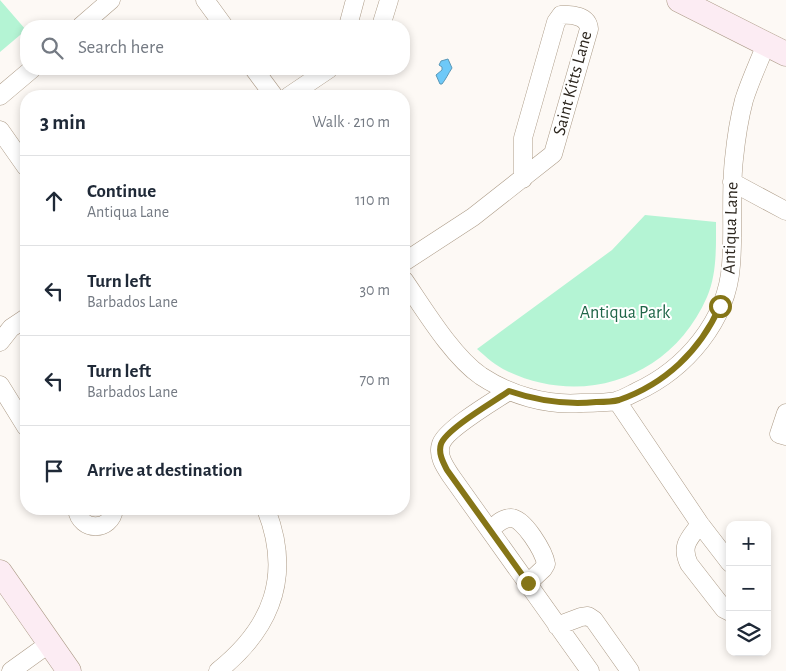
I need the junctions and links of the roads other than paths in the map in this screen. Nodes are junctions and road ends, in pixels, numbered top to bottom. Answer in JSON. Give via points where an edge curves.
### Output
{"nodes":[{"id":1,"x":111,"y":0,"type":"edge"},
{"id":2,"x":205,"y":0,"type":"edge"},
{"id":3,"x":356,"y":0,"type":"edge"},
{"id":4,"x":389,"y":0,"type":"edge"},
{"id":5,"x":679,"y":0,"type":"edge"},
{"id":6,"x":88,"y":20,"type":"edge"},
{"id":7,"x":220,"y":20,"type":"edge"},
{"id":8,"x":350,"y":20,"type":"edge"},
{"id":9,"x":383,"y":20,"type":"edge"},
{"id":10,"x":776,"y":49,"type":"edge"},
{"id":11,"x":25,"y":75,"type":"edge"},
{"id":12,"x":258,"y":75,"type":"edge"},
{"id":13,"x":320,"y":75,"type":"edge"},
{"id":14,"x":270,"y":90,"type":"edge"},
{"id":15,"x":298,"y":90,"type":"edge"},
{"id":16,"x":0,"y":96,"type":"edge"},
{"id":17,"x":0,"y":130,"type":"edge"},
{"id":18,"x":20,"y":158,"type":"edge"},
{"id":19,"x":523,"y":178,"type":"junction"},
{"id":20,"x":732,"y":182,"type":"junction"},
{"id":21,"x":786,"y":211,"type":"edge"},
{"id":22,"x":410,"y":258,"type":"edge"},
{"id":23,"x":410,"y":289,"type":"edge"},
{"id":24,"x":20,"y":322,"type":"edge"},
{"id":25,"x":0,"y":342,"type":"edge"},
{"id":26,"x":0,"y":385,"type":"edge"},
{"id":27,"x":509,"y":391,"type":"junction"},
{"id":28,"x":617,"y":401,"type":"junction"},
{"id":29,"x":786,"y":413,"type":"edge"},
{"id":30,"x":20,"y":418,"type":"edge"},
{"id":31,"x":786,"y":436,"type":"edge"},
{"id":32,"x":79,"y":515,"type":"edge"},
{"id":33,"x":112,"y":515,"type":"edge"},
{"id":34,"x":268,"y":515,"type":"edge"},
{"id":35,"x":700,"y":524,"type":"junction"},
{"id":36,"x":490,"y":530,"type":"junction"},
{"id":37,"x":726,"y":558,"type":"edge"},
{"id":38,"x":0,"y":572,"type":"edge"},
{"id":39,"x":528,"y":583,"type":"junction"},
{"id":40,"x":727,"y":611,"type":"edge"},
{"id":41,"x":558,"y":626,"type":"junction"},
{"id":42,"x":50,"y":644,"type":"junction"},
{"id":43,"x":11,"y":671,"type":"edge"},
{"id":44,"x":69,"y":671,"type":"edge"},
{"id":45,"x":218,"y":671,"type":"edge"},
{"id":46,"x":590,"y":671,"type":"edge"},
{"id":47,"x":630,"y":671,"type":"edge"}],
"edges":[{"from":1,"to":6,"type":"street"},
{"from":2,"to":7,"type":"street"},
{"from":3,"to":8,"type":"street"},
{"from":4,"to":9,"type":"street"},
{"from":5,"to":10,"type":"street"},
{"from":10,"to":20,"type":"street","name":"Antiqua Lane","via":[[744,101]]},
{"from":11,"to":16,"type":"street"},
{"from":12,"to":14,"type":"street"},
{"from":13,"to":15,"type":"street"},
{"from":17,"to":18,"type":"street"},
{"from":19,"to":19,"type":"street","name":"Saint Kitts Lane","via":[[553,154],[589,29],[585,19],[569,14],[561,15],[556,22],[523,138]]},
{"from":19,"to":22,"type":"street","name":"Saint Kitts Lane","via":[[473,217]]},
{"from":20,"to":21,"type":"street"},
{"from":20,"to":28,"type":"street","name":"Antiqua Lane","via":[[731,266],[726,292],[712,324],[688,357],[664,377]]},
{"from":23,"to":27,"type":"street","name":"Antiqua Lane","via":[[439,332],[466,362],[481,376]]},
{"from":24,"to":25,"type":"street"},
{"from":26,"to":30,"type":"street"},
{"from":27,"to":28,"type":"street","name":"Antiqua Lane","via":[[553,403]]},
{"from":27,"to":36,"type":"street","via":[[456,427],[441,444],[441,459],[447,470]]},
{"from":28,"to":35,"type":"street"},
{"from":29,"to":31,"type":"street","via":[[779,434]]},
{"from":32,"to":33,"type":"street","via":[[84,523],[95,527],[110,520]]},
{"from":34,"to":45,"type":"street","via":[[277,545],[278,573],[273,598],[248,643]]},
{"from":35,"to":37,"type":"street"},
{"from":35,"to":40,"type":"street","via":[[686,544],[685,556]]},
{"from":36,"to":39,"type":"street"},
{"from":36,"to":39,"type":"street","via":[[507,518],[516,519],[524,525],[543,553],[546,564]]},
{"from":38,"to":42,"type":"street"},
{"from":39,"to":41,"type":"street"},
{"from":41,"to":46,"type":"street"},
{"from":41,"to":47,"type":"street","via":[[588,616]]},
{"from":42,"to":43,"type":"street"},
{"from":42,"to":44,"type":"street"}]}
